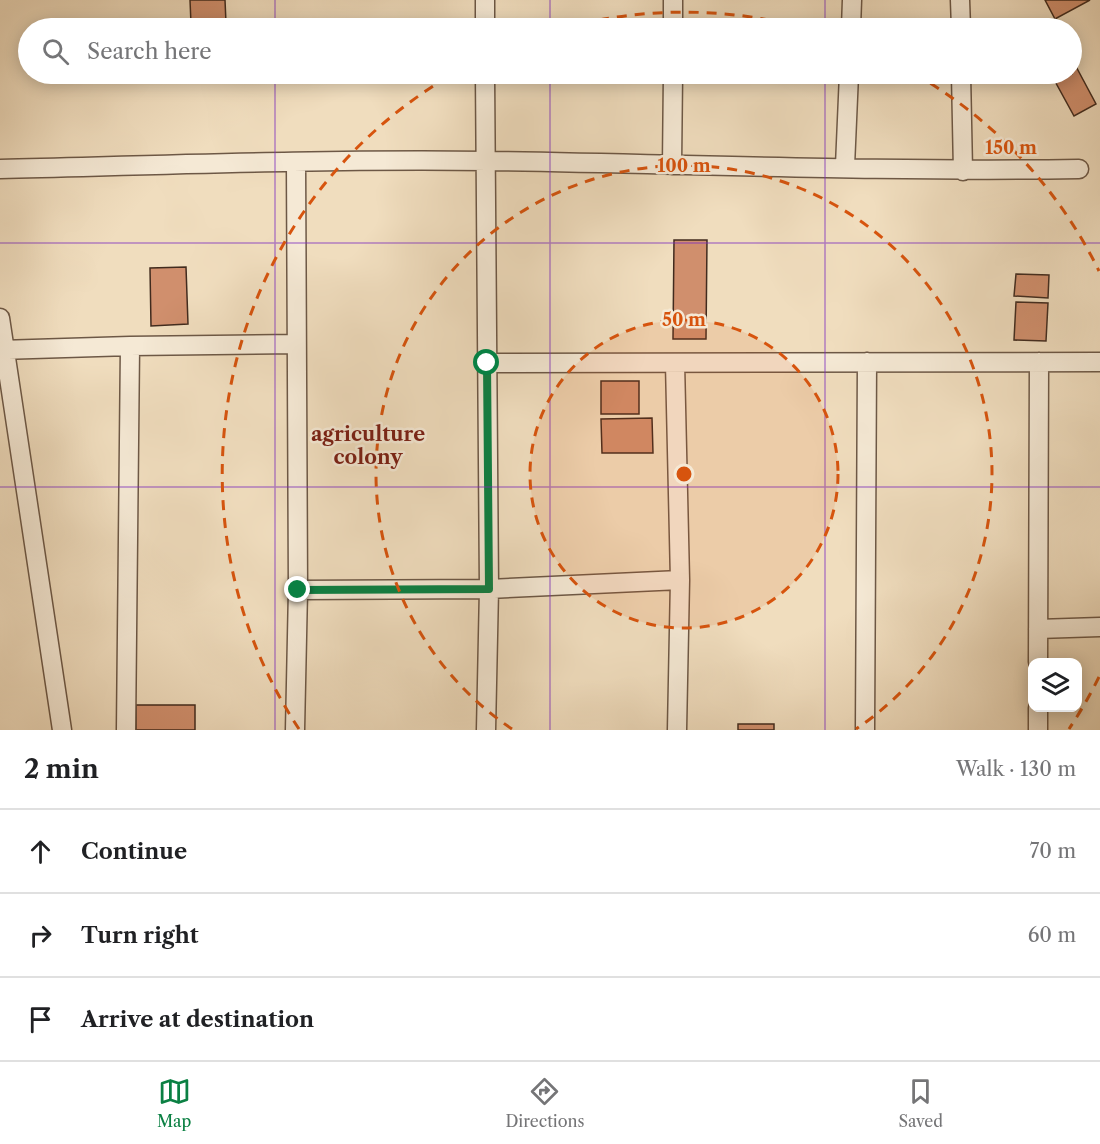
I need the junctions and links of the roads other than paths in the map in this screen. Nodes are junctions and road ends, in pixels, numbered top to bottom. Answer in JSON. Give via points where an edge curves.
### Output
{"nodes":[{"id":1,"x":485,"y":0,"type":"edge"},
{"id":2,"x":673,"y":0,"type":"edge"},
{"id":3,"x":852,"y":0,"type":"edge"},
{"id":4,"x":960,"y":0,"type":"edge"},
{"id":5,"x":485,"y":18,"type":"edge"},
{"id":6,"x":673,"y":18,"type":"edge"},
{"id":7,"x":851,"y":18,"type":"edge"},
{"id":8,"x":961,"y":18,"type":"edge"},
{"id":9,"x":485,"y":84,"type":"edge"},
{"id":10,"x":673,"y":84,"type":"edge"},
{"id":11,"x":849,"y":84,"type":"edge"},
{"id":12,"x":961,"y":84,"type":"edge"},
{"id":13,"x":486,"y":161,"type":"junction"},
{"id":14,"x":296,"y":162,"type":"junction"},
{"id":15,"x":672,"y":165,"type":"junction"},
{"id":16,"x":845,"y":166,"type":"junction"},
{"id":17,"x":0,"y":169,"type":"edge"},
{"id":18,"x":1079,"y":169,"type":"dead end"},
{"id":19,"x":963,"y":171,"type":"junction"},
{"id":20,"x":0,"y":318,"type":"edge"},
{"id":21,"x":296,"y":344,"type":"junction"},
{"id":22,"x":130,"y":346,"type":"junction"},
{"id":23,"x":3,"y":349,"type":"edge"},
{"id":24,"x":867,"y":362,"type":"junction"},
{"id":25,"x":1039,"y":362,"type":"junction"},
{"id":26,"x":1100,"y":362,"type":"edge"},
{"id":27,"x":487,"y":363,"type":"junction"},
{"id":28,"x":675,"y":363,"type":"junction"},
{"id":29,"x":680,"y":580,"type":"junction"},
{"id":30,"x":489,"y":589,"type":"junction"},
{"id":31,"x":298,"y":590,"type":"junction"},
{"id":32,"x":1100,"y":627,"type":"edge"},
{"id":33,"x":1038,"y":629,"type":"junction"},
{"id":34,"x":1038,"y":658,"type":"edge"},
{"id":35,"x":1038,"y":712,"type":"edge"},
{"id":36,"x":62,"y":730,"type":"edge"},
{"id":37,"x":126,"y":730,"type":"edge"},
{"id":38,"x":295,"y":730,"type":"edge"},
{"id":39,"x":486,"y":730,"type":"edge"},
{"id":40,"x":677,"y":730,"type":"edge"},
{"id":41,"x":865,"y":730,"type":"edge"},
{"id":42,"x":1038,"y":730,"type":"edge"}],
"edges":[{"from":1,"to":5,"type":"street"},
{"from":2,"to":6,"type":"street"},
{"from":3,"to":7,"type":"street"},
{"from":4,"to":8,"type":"street"},
{"from":9,"to":13,"type":"street"},
{"from":10,"to":15,"type":"street"},
{"from":11,"to":16,"type":"street"},
{"from":12,"to":19,"type":"street"},
{"from":13,"to":14,"type":"street"},
{"from":13,"to":15,"type":"street"},
{"from":13,"to":27,"type":"street"},
{"from":14,"to":17,"type":"street"},
{"from":14,"to":21,"type":"street"},
{"from":15,"to":16,"type":"street"},
{"from":16,"to":19,"type":"street"},
{"from":18,"to":19,"type":"street"},
{"from":20,"to":23,"type":"street"},
{"from":21,"to":22,"type":"street"},
{"from":21,"to":31,"type":"street"},
{"from":22,"to":23,"type":"street"},
{"from":22,"to":37,"type":"street"},
{"from":23,"to":36,"type":"street"},
{"from":24,"to":25,"type":"street"},
{"from":24,"to":28,"type":"street"},
{"from":24,"to":41,"type":"street"},
{"from":25,"to":26,"type":"street"},
{"from":25,"to":33,"type":"street"},
{"from":27,"to":28,"type":"street"},
{"from":27,"to":30,"type":"street"},
{"from":28,"to":29,"type":"street"},
{"from":29,"to":30,"type":"street"},
{"from":29,"to":40,"type":"street"},
{"from":30,"to":31,"type":"street"},
{"from":30,"to":39,"type":"street"},
{"from":31,"to":38,"type":"street"},
{"from":32,"to":33,"type":"street"},
{"from":33,"to":34,"type":"street"},
{"from":35,"to":42,"type":"street"}]}
